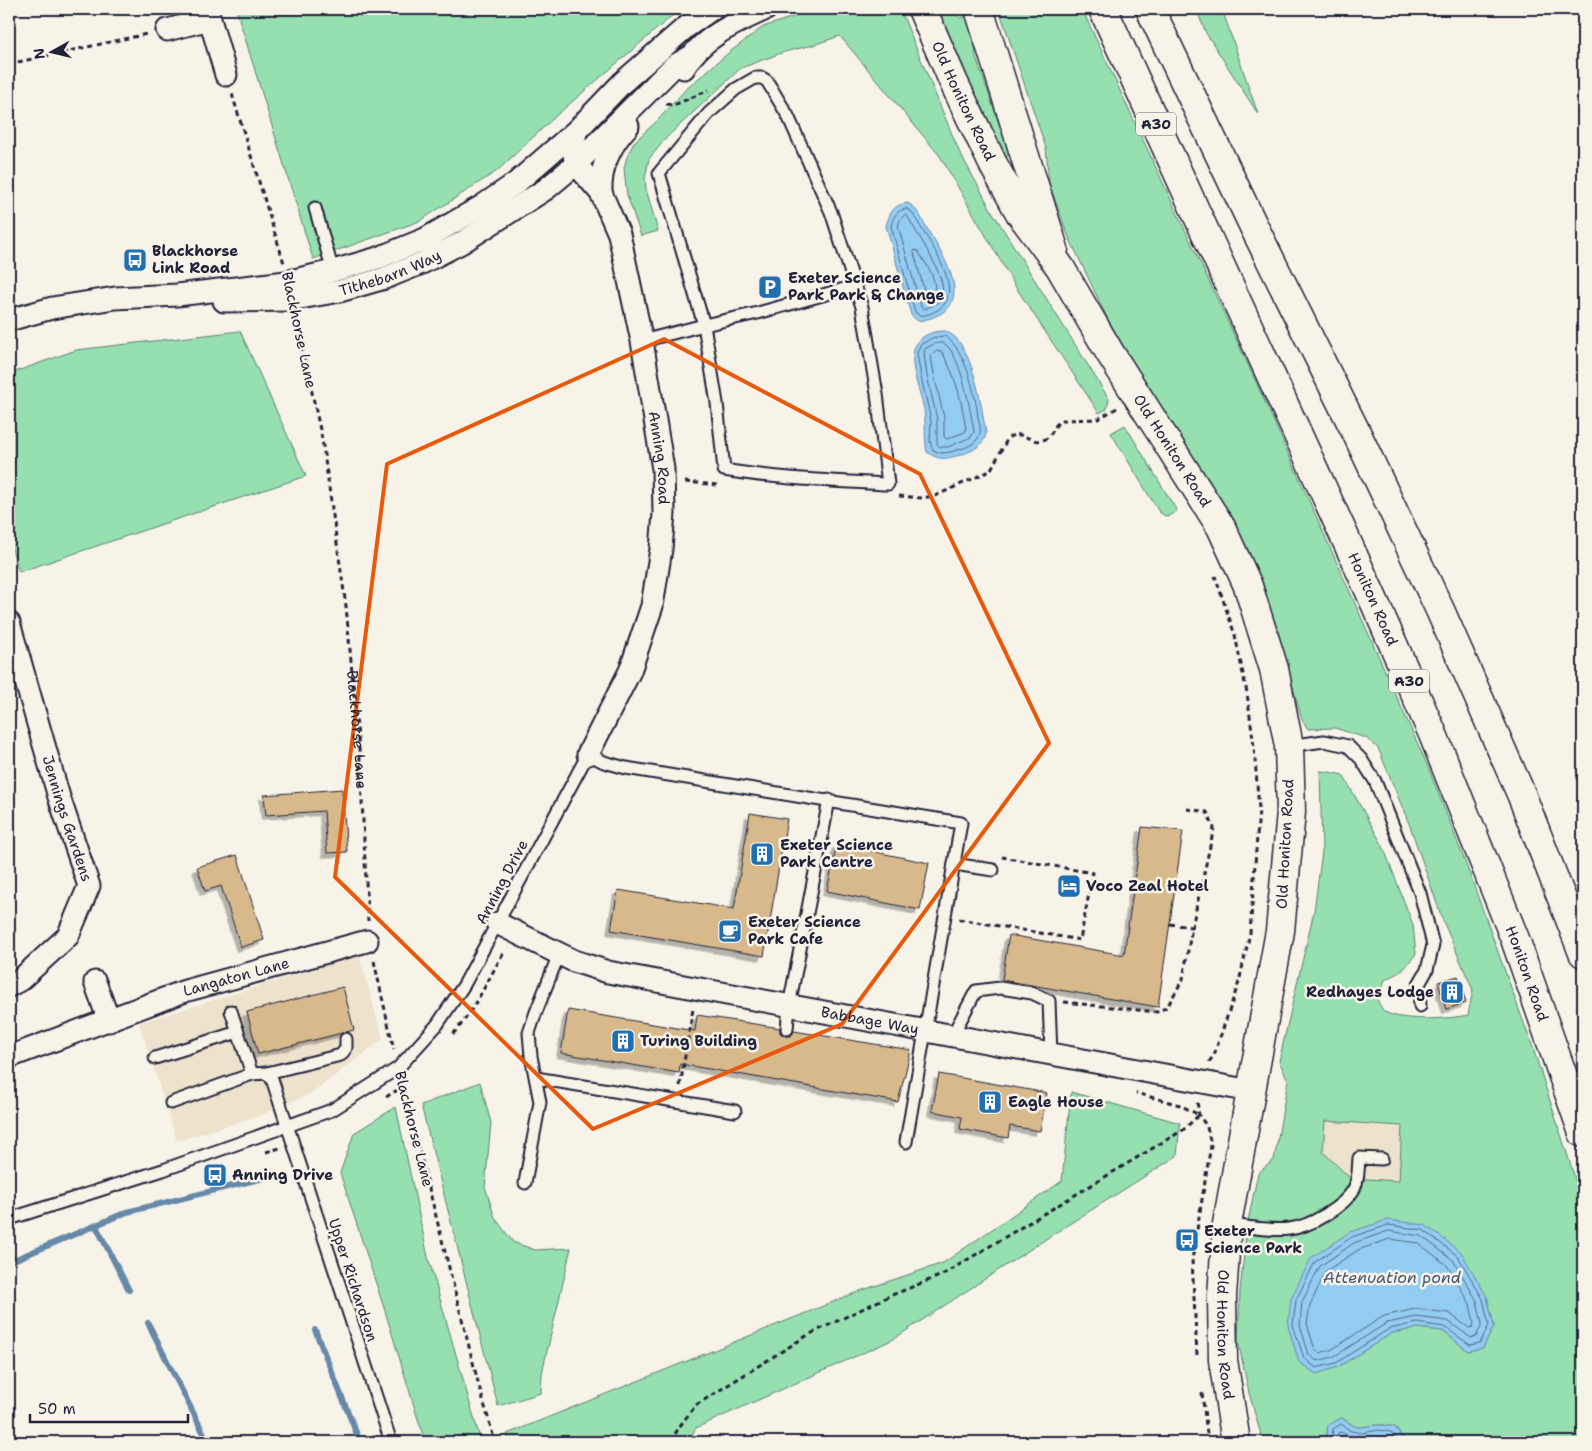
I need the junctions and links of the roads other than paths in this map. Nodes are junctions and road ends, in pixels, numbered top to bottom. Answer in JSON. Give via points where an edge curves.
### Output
{"nodes":[{"id":1,"x":712,"y":9,"type":"edge"},
{"id":2,"x":766,"y":9,"type":"edge"},
{"id":3,"x":922,"y":9,"type":"edge"},
{"id":4,"x":979,"y":9,"type":"edge"},
{"id":5,"x":1103,"y":9,"type":"edge"},
{"id":6,"x":1150,"y":9,"type":"edge"},
{"id":7,"x":208,"y":14,"type":"edge"},
{"id":8,"x":161,"y":31,"type":"road end"},
{"id":9,"x":690,"y":57,"type":"junction"},
{"id":10,"x":226,"y":75,"type":"road end"},
{"id":11,"x":577,"y":130,"type":"junction"},
{"id":12,"x":576,"y":164,"type":"junction"},
{"id":13,"x":516,"y":183,"type":"junction"},
{"id":14,"x":600,"y":193,"type":"junction"},
{"id":15,"x":315,"y":208,"type":"dead end"},
{"id":16,"x":1060,"y":267,"type":"junction"},
{"id":17,"x":333,"y":271,"type":"junction"},
{"id":18,"x":855,"y":286,"type":"junction"},
{"id":19,"x":288,"y":291,"type":"junction"},
{"id":20,"x":340,"y":291,"type":"junction"},
{"id":21,"x":9,"y":320,"type":"edge"},
{"id":22,"x":704,"y":324,"type":"junction"},
{"id":23,"x":642,"y":341,"type":"junction"},
{"id":24,"x":9,"y":623,"type":"edge"},
{"id":25,"x":1289,"y":746,"type":"junction"},
{"id":26,"x":588,"y":754,"type":"junction"},
{"id":27,"x":829,"y":800,"type":"junction"},
{"id":28,"x":954,"y":864,"type":"junction"},
{"id":29,"x":993,"y":870,"type":"dead end"},
{"id":30,"x":505,"y":927,"type":"junction"},
{"id":31,"x":367,"y":940,"type":"road end"},
{"id":32,"x":1583,"y":952,"type":"edge"},
{"id":33,"x":559,"y":954,"type":"junction"},
{"id":34,"x":95,"y":982,"type":"dead end"},
{"id":35,"x":9,"y":986,"type":"edge"},
{"id":36,"x":789,"y":1006,"type":"junction"},
{"id":37,"x":1420,"y":1006,"type":"dead end"},
{"id":38,"x":231,"y":1011,"type":"dead end"},
{"id":39,"x":109,"y":1021,"type":"junction"},
{"id":40,"x":787,"y":1029,"type":"dead end"},
{"id":41,"x":925,"y":1031,"type":"junction"},
{"id":42,"x":238,"y":1032,"type":"junction"},
{"id":43,"x":952,"y":1036,"type":"junction"},
{"id":44,"x":346,"y":1039,"type":"dead end"},
{"id":45,"x":1051,"y":1054,"type":"junction"},
{"id":46,"x":9,"y":1057,"type":"edge"},
{"id":47,"x":155,"y":1058,"type":"dead end"},
{"id":48,"x":267,"y":1073,"type":"junction"},
{"id":49,"x":252,"y":1074,"type":"junction"},
{"id":50,"x":536,"y":1078,"type":"junction"},
{"id":51,"x":1251,"y":1091,"type":"junction"},
{"id":52,"x":171,"y":1103,"type":"dead end"},
{"id":53,"x":735,"y":1111,"type":"dead end"},
{"id":54,"x":287,"y":1126,"type":"junction"},
{"id":55,"x":1583,"y":1133,"type":"edge"},
{"id":56,"x":906,"y":1142,"type":"dead end"},
{"id":57,"x":1382,"y":1159,"type":"dead end"},
{"id":58,"x":525,"y":1183,"type":"dead end"},
{"id":59,"x":9,"y":1219,"type":"edge"},
{"id":60,"x":1227,"y":1224,"type":"junction"},
{"id":61,"x":391,"y":1442,"type":"edge"},
{"id":62,"x":1236,"y":1442,"type":"edge"}],
"edges":[{"from":1,"to":11,"type":"street","name":"Tithebarn Way","via":[[623,82]]},
{"from":2,"to":9,"type":"street","name":"Tithebarn Way","via":[[732,24]]},
{"from":3,"to":16,"type":"main road","name":"Old Honiton Road","via":[[993,164],[1020,213]]},
{"from":4,"to":16,"type":"main road","name":"Old Honiton Road"},
{"from":5,"to":55,"type":"main road","name":"Honiton Road","number":"A30","via":[[1432,732],[1515,939]]},
{"from":6,"to":32,"type":"main road","number":"A30","via":[[1440,610],[1522,796]]},
{"from":7,"to":8,"type":"street"},
{"from":7,"to":10,"type":"street"},
{"from":9,"to":12,"type":"street","name":"Tithebarn Way","via":[[674,66]]},
{"from":9,"to":14,"type":"street","name":"Tithebarn Way","via":[[681,74],[620,135],[604,165]]},
{"from":11,"to":12,"type":"street","via":[[572,146]]},
{"from":11,"to":13,"type":"street","name":"Tithebarn Way"},
{"from":12,"to":13,"type":"street","name":"Tithebarn Way","via":[[559,162]]},
{"from":12,"to":14,"type":"street","name":"Anning Road"},
{"from":12,"to":20,"type":"street","name":"Tithebarn Way","via":[[546,189],[461,243],[422,263]]},
{"from":13,"to":17,"type":"street","name":"Tithebarn Way","via":[[425,239],[378,258]]},
{"from":14,"to":23,"type":"street","name":"Anning Road","via":[[619,234]]},
{"from":15,"to":17,"type":"lane"},
{"from":16,"to":25,"type":"main road","name":"Old Honiton Road","via":[[1100,338],[1221,527],[1251,595],[1274,669]]},
{"from":17,"to":19,"type":"street","name":"Tithebarn Way"},
{"from":17,"to":20,"type":"lane"},
{"from":18,"to":22,"type":"lane","via":[[758,313]]},
{"from":18,"to":22,"type":"lane","via":[[878,394],[888,484],[804,480],[724,470]]},
{"from":18,"to":22,"type":"lane","via":[[831,212],[788,116],[767,81],[754,78],[709,112],[659,173]]},
{"from":19,"to":20,"type":"street","name":"Tithebarn Way","via":[[313,297]]},
{"from":19,"to":21,"type":"street","name":"Tithebarn Way","via":[[210,300],[177,295],[115,298],[52,308]]},
{"from":22,"to":23,"type":"lane"},
{"from":23,"to":26,"type":"street","name":"Anning Road","via":[[663,469],[661,549],[652,606],[630,671]]},
{"from":24,"to":35,"type":"street","name":"Jennings Gardens","via":[[89,886],[68,936],[20,980]]},
{"from":25,"to":37,"type":"lane","via":[[1324,742],[1348,746],[1375,781],[1420,894],[1433,945],[1427,970],[1419,984]]},
{"from":25,"to":51,"type":"main road","name":"Old Honiton Road","via":[[1290,812],[1280,931]]},
{"from":26,"to":27,"type":"lane","via":[[626,768]]},
{"from":26,"to":30,"type":"lane","name":"Anning Drive"},
{"from":27,"to":28,"type":"lane","via":[[961,823]]},
{"from":27,"to":36,"type":"lane"},
{"from":28,"to":29,"type":"lane"},
{"from":28,"to":41,"type":"lane"},
{"from":30,"to":33,"type":"street","name":"Babbage Way"},
{"from":30,"to":54,"type":"lane","name":"Anning Drive","via":[[446,1013],[398,1068],[332,1110]]},
{"from":31,"to":39,"type":"street","name":"Langaton Lane","via":[[186,991]]},
{"from":33,"to":36,"type":"street","name":"Babbage Way","via":[[608,972]]},
{"from":33,"to":50,"type":"lane","via":[[529,1033]]},
{"from":34,"to":39,"type":"street"},
{"from":36,"to":40,"type":"lane"},
{"from":36,"to":41,"type":"street","name":"Babbage Way"},
{"from":38,"to":42,"type":"lane"},
{"from":39,"to":46,"type":"street","name":"Langaton Lane"},
{"from":41,"to":43,"type":"street","name":"Babbage Way"},
{"from":41,"to":56,"type":"lane"},
{"from":42,"to":47,"type":"lane"},
{"from":42,"to":49,"type":"lane"},
{"from":43,"to":45,"type":"street","name":"Babbage Way"},
{"from":43,"to":45,"type":"lane","via":[[976,991],[1000,988],[1032,993],[1050,1001]]},
{"from":44,"to":48,"type":"lane","via":[[346,1048],[340,1055]]},
{"from":45,"to":51,"type":"street","name":"Babbage Way"},
{"from":48,"to":49,"type":"lane"},
{"from":48,"to":54,"type":"lane","name":"Upper Richardson","via":[[275,1086]]},
{"from":49,"to":52,"type":"lane"},
{"from":50,"to":53,"type":"lane"},
{"from":50,"to":58,"type":"lane","via":[[540,1102]]},
{"from":51,"to":60,"type":"main road","name":"Old Honiton Road"},
{"from":54,"to":59,"type":"lane","name":"Anning Drive","via":[[128,1182]]},
{"from":54,"to":61,"type":"lane","name":"Upper Richardson"},
{"from":57,"to":60,"type":"lane","via":[[1359,1158],[1358,1179],[1353,1190],[1321,1219],[1291,1229]]},
{"from":60,"to":62,"type":"main road","name":"Old Honiton Road","via":[[1222,1296],[1223,1360]]}]}
